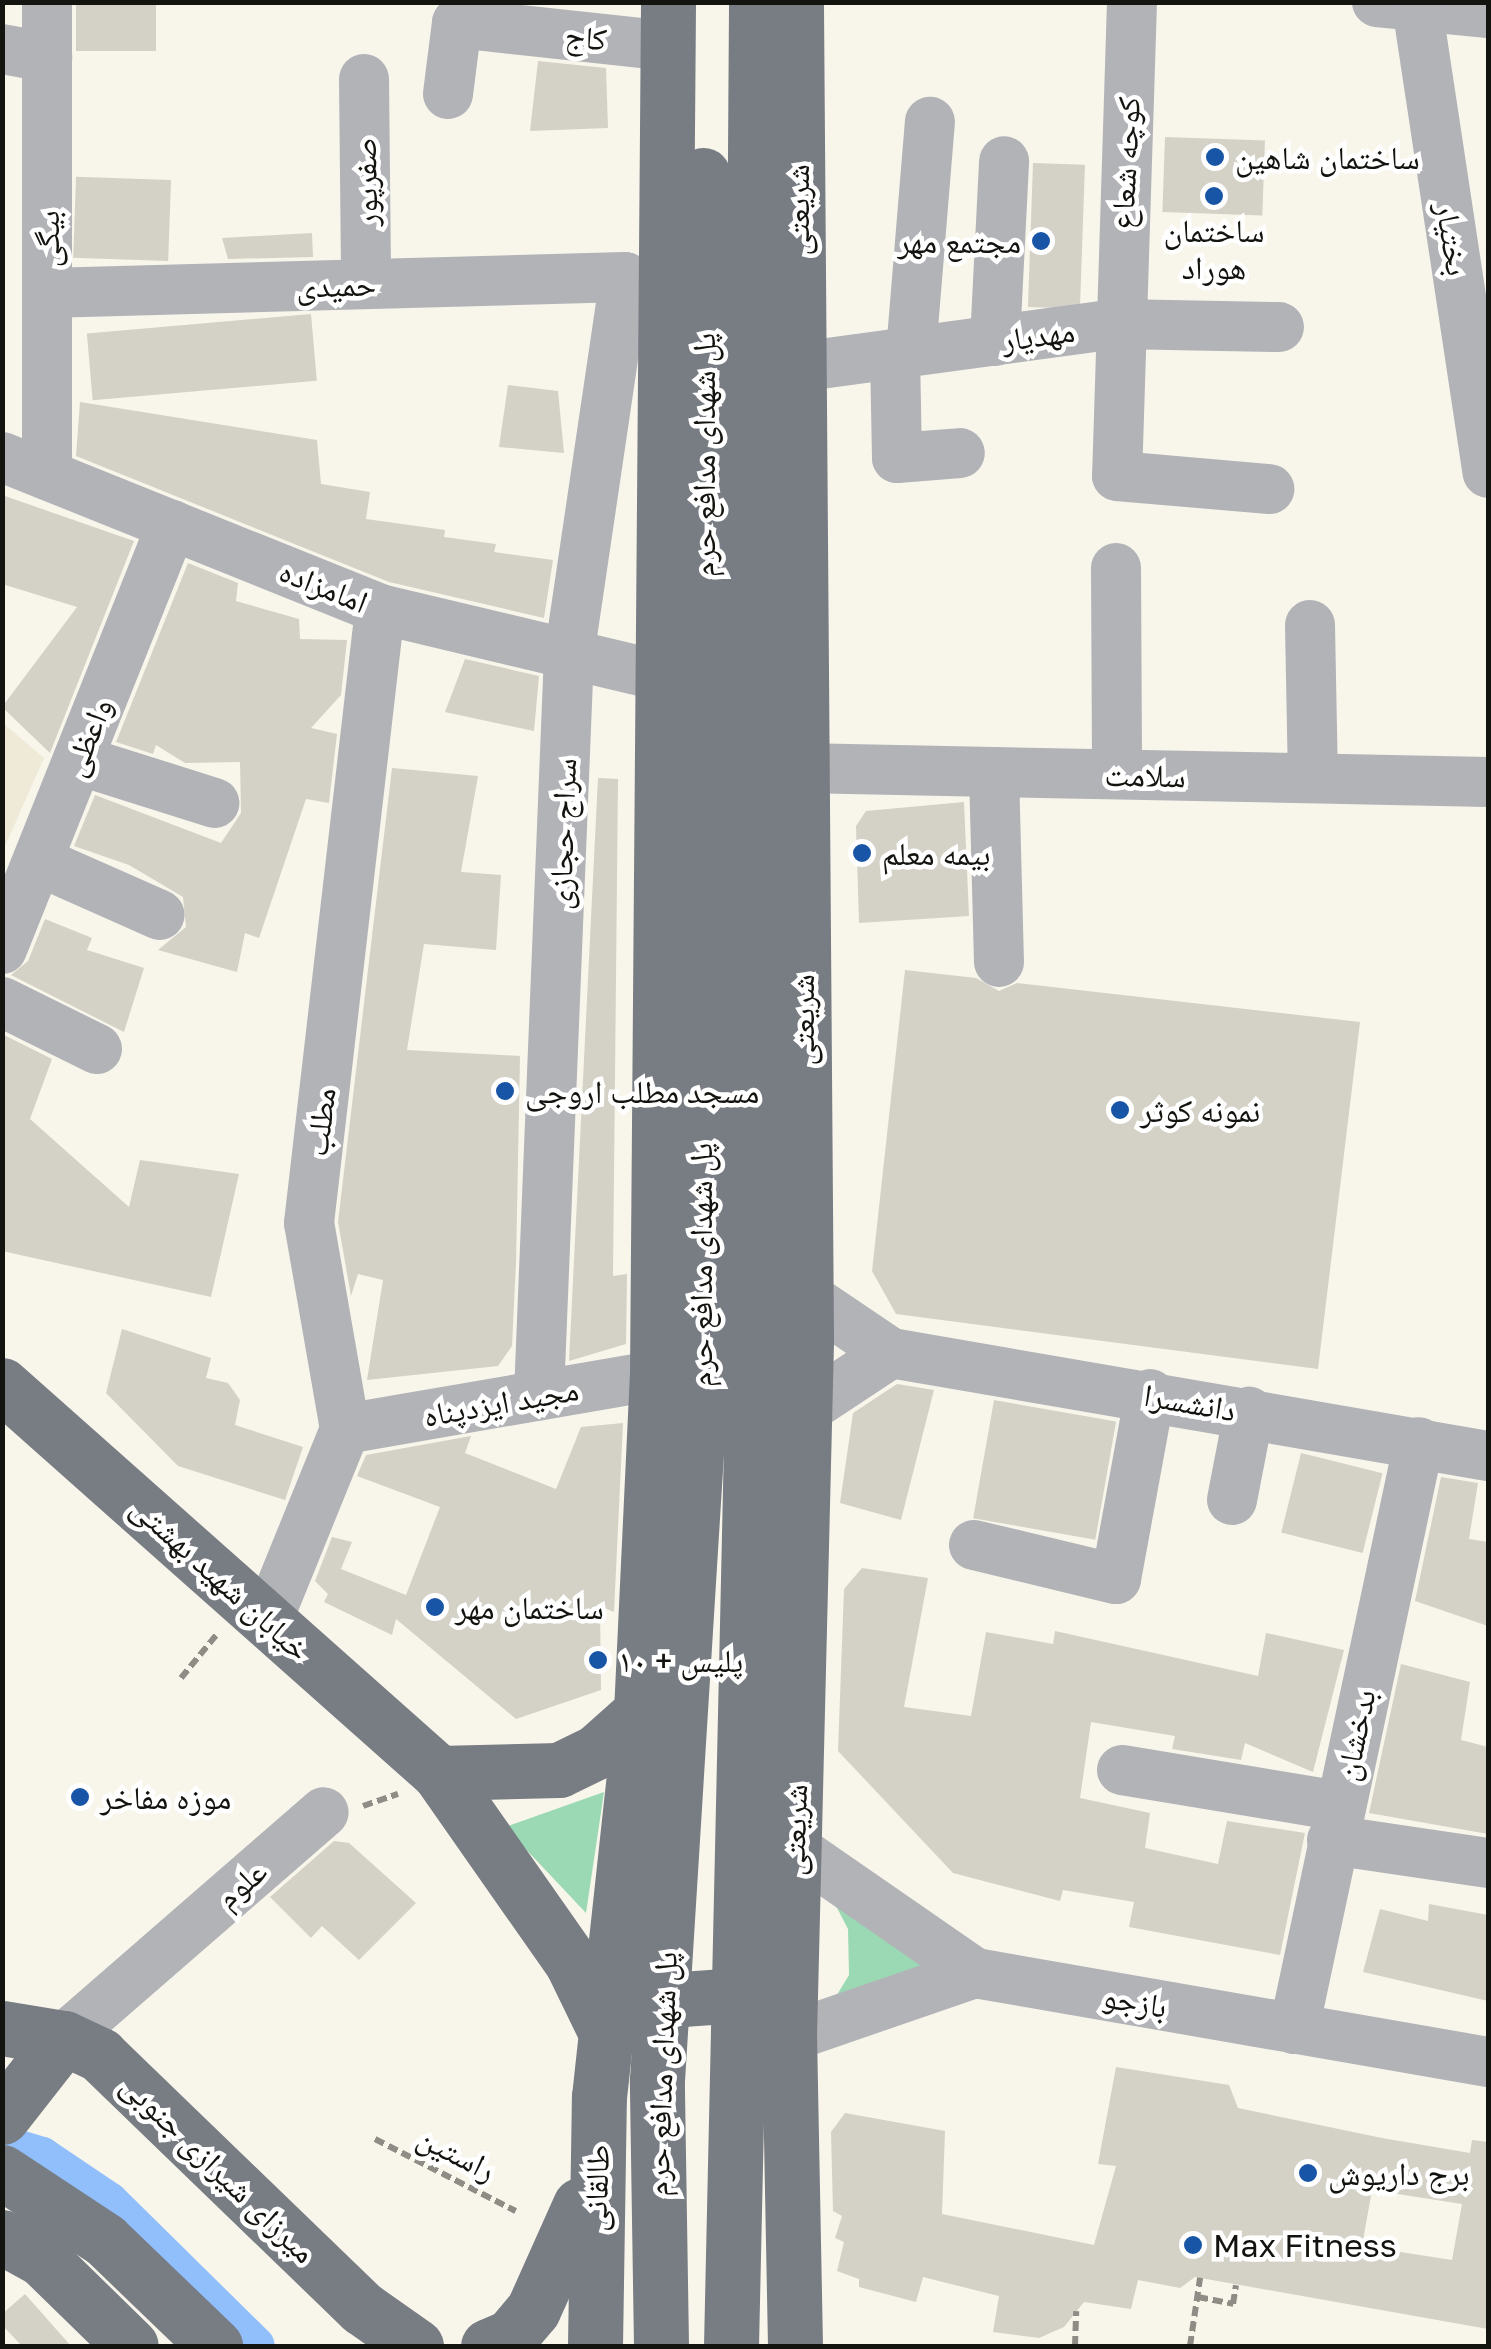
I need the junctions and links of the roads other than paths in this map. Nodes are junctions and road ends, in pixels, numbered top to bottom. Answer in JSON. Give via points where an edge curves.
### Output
{"nodes":[{"id":1,"x":48,"y":2,"type":"edge"},
{"id":2,"x":704,"y":2,"type":"edge"},
{"id":3,"x":756,"y":2,"type":"edge"},
{"id":4,"x":796,"y":2,"type":"edge"},
{"id":5,"x":1132,"y":2,"type":"edge"},
{"id":6,"x":1397,"y":4,"type":"edge"},
{"id":7,"x":1488,"y":12,"type":"edge"},
{"id":8,"x":668,"y":24,"type":"edge"},
{"id":9,"x":25,"y":53,"type":"edge"},
{"id":10,"x":364,"y":79,"type":"dead end"},
{"id":11,"x":448,"y":94,"type":"dead end"},
{"id":12,"x":930,"y":122,"type":"dead end"},
{"id":13,"x":1004,"y":161,"type":"dead end"},
{"id":14,"x":626,"y":278,"type":"joint"},
{"id":15,"x":366,"y":284,"type":"junction"},
{"id":16,"x":47,"y":293,"type":"junction"},
{"id":17,"x":1118,"y":324,"type":"junction"},
{"id":18,"x":1279,"y":327,"type":"dead end"},
{"id":19,"x":995,"y":341,"type":"junction"},
{"id":20,"x":903,"y":353,"type":"junction"},
{"id":21,"x":798,"y":367,"type":"junction"},
{"id":22,"x":960,"y":453,"type":"dead end"},
{"id":23,"x":25,"y":466,"type":"edge"},
{"id":24,"x":1488,"y":473,"type":"edge"},
{"id":25,"x":1270,"y":489,"type":"dead end"},
{"id":26,"x":172,"y":524,"type":"junction"},
{"id":27,"x":1116,"y":568,"type":"dead end"},
{"id":28,"x":380,"y":610,"type":"junction"},
{"id":29,"x":1310,"y":625,"type":"dead end"},
{"id":30,"x":569,"y":654,"type":"junction"},
{"id":31,"x":658,"y":676,"type":"junction"},
{"id":32,"x":726,"y":743,"type":"junction"},
{"id":33,"x":78,"y":760,"type":"junction"},
{"id":34,"x":801,"y":768,"type":"junction"},
{"id":35,"x":994,"y":772,"type":"junction"},
{"id":36,"x":1117,"y":774,"type":"junction"},
{"id":37,"x":1314,"y":778,"type":"junction"},
{"id":38,"x":1488,"y":782,"type":"edge"},
{"id":39,"x":214,"y":803,"type":"dead end"},
{"id":40,"x":38,"y":862,"type":"junction"},
{"id":41,"x":160,"y":915,"type":"dead end"},
{"id":42,"x":2,"y":949,"type":"edge"},
{"id":43,"x":999,"y":962,"type":"dead end"},
{"id":44,"x":2,"y":1002,"type":"edge"},
{"id":45,"x":97,"y":1049,"type":"dead end"},
{"id":46,"x":657,"y":1231,"type":"junction"},
{"id":47,"x":803,"y":1239,"type":"junction"},
{"id":48,"x":806,"y":1317,"type":"junction"},
{"id":49,"x":892,"y":1353,"type":"junction"},
{"id":50,"x":657,"y":1375,"type":"junction"},
{"id":51,"x":2,"y":1385,"type":"edge"},
{"id":52,"x":1150,"y":1394,"type":"junction"},
{"id":53,"x":540,"y":1396,"type":"junction"},
{"id":54,"x":805,"y":1410,"type":"junction"},
{"id":55,"x":1248,"y":1412,"type":"junction"},
{"id":56,"x":345,"y":1429,"type":"junction"},
{"id":57,"x":1419,"y":1442,"type":"junction"},
{"id":58,"x":1488,"y":1456,"type":"edge"},
{"id":59,"x":1232,"y":1500,"type":"dead end"},
{"id":60,"x":974,"y":1545,"type":"dead end"},
{"id":61,"x":268,"y":1619,"type":"junction"},
{"id":62,"x":641,"y":1712,"type":"junction"},
{"id":63,"x":1122,"y":1770,"type":"dead end"},
{"id":64,"x":439,"y":1773,"type":"junction"},
{"id":65,"x":324,"y":1812,"type":"road end"},
{"id":66,"x":1336,"y":1823,"type":"junction"},
{"id":67,"x":793,"y":1846,"type":"junction"},
{"id":68,"x":1488,"y":1862,"type":"edge"},
{"id":69,"x":975,"y":1973,"type":"junction"},
{"id":70,"x":2,"y":2028,"type":"edge"},
{"id":71,"x":604,"y":2029,"type":"junction"},
{"id":72,"x":1294,"y":2029,"type":"junction"},
{"id":73,"x":790,"y":2037,"type":"junction"},
{"id":74,"x":64,"y":2038,"type":"junction"},
{"id":75,"x":1488,"y":2062,"type":"edge"},
{"id":76,"x":2,"y":2117,"type":"edge"},
{"id":77,"x":596,"y":2154,"type":"junction"},
{"id":78,"x":2,"y":2172,"type":"edge"},
{"id":79,"x":2,"y":2237,"type":"edge"},
{"id":80,"x":657,"y":2275,"type":"junction"},
{"id":81,"x":131,"y":2346,"type":"edge"},
{"id":82,"x":216,"y":2346,"type":"edge"},
{"id":83,"x":416,"y":2346,"type":"edge"},
{"id":84,"x":488,"y":2346,"type":"edge"},
{"id":85,"x":594,"y":2346,"type":"edge"},
{"id":86,"x":633,"y":2346,"type":"edge"},
{"id":87,"x":661,"y":2346,"type":"edge"},
{"id":88,"x":731,"y":2346,"type":"edge"},
{"id":89,"x":795,"y":2346,"type":"edge"}],
"edges":[{"from":1,"to":9,"type":"street","name":"بیگی"},
{"from":2,"to":32,"type":"main road","name":"پل شهدای مدافع حرم"},
{"from":3,"to":32,"type":"main road","name":"پل شهدای مدافع حرم"},
{"from":4,"to":21,"type":"main road","name":"شریعتی"},
{"from":5,"to":17,"type":"street","name":"کوچه شعاع"},
{"from":6,"to":7,"type":"street"},
{"from":6,"to":24,"type":"street","name":"بختیار"},
{"from":8,"to":11,"type":"street","name":"کاج","via":[[456,23]]},
{"from":8,"to":31,"type":"main road"},
{"from":9,"to":16,"type":"street","name":"بیگی"},
{"from":10,"to":15,"type":"street","name":"صفرپور"},
{"from":12,"to":20,"type":"street"},
{"from":13,"to":19,"type":"street"},
{"from":14,"to":15,"type":"street","name":"حمیدی"},
{"from":14,"to":30,"type":"street","name":"سراج حجازی"},
{"from":15,"to":16,"type":"street","name":"حمیدی"},
{"from":16,"to":23,"type":"street","name":"بیگی"},
{"from":17,"to":18,"type":"street","name":"مهدیار"},
{"from":17,"to":19,"type":"street","name":"مهدیار"},
{"from":17,"to":25,"type":"street","name":"کوچه شعاع","via":[[1117,476]]},
{"from":19,"to":20,"type":"street","name":"مهدیار"},
{"from":20,"to":21,"type":"street","name":"مهدیار"},
{"from":20,"to":22,"type":"street","via":[[896,458]]},
{"from":21,"to":34,"type":"main road","name":"شریعتی"},
{"from":23,"to":26,"type":"street","name":"امامزاده"},
{"from":26,"to":28,"type":"street","name":"امامزاده"},
{"from":26,"to":33,"type":"street","name":"واعظی"},
{"from":27,"to":36,"type":"street"},
{"from":28,"to":30,"type":"street","name":"امامزاده"},
{"from":28,"to":56,"type":"street","name":"مطلب","via":[[309,1223]]},
{"from":29,"to":37,"type":"street"},
{"from":30,"to":31,"type":"street","name":"امامزاده"},
{"from":30,"to":53,"type":"street","name":"سراج حجازی"},
{"from":31,"to":46,"type":"main road"},
{"from":32,"to":80,"type":"main road","name":"پل شهدای مدافع حرم","bridge":true,"via":[[700,1389],[658,2080]]},
{"from":32,"to":88,"type":"main road","name":"پل شهدای مدافع حرم","bridge":true,"via":[[752,1400]]},
{"from":33,"to":39,"type":"street"},
{"from":33,"to":40,"type":"street","name":"واعظی"},
{"from":34,"to":35,"type":"street","name":"سلامت"},
{"from":34,"to":47,"type":"main road","name":"شریعتی"},
{"from":35,"to":36,"type":"street","name":"سلامت"},
{"from":35,"to":43,"type":"street"},
{"from":36,"to":37,"type":"street","name":"سلامت"},
{"from":37,"to":38,"type":"street","name":"سلامت"},
{"from":40,"to":41,"type":"street"},
{"from":40,"to":42,"type":"street","name":"واعظی"},
{"from":44,"to":45,"type":"street"},
{"from":46,"to":47,"type":"main road","via":[[693,1252],[739,1264],[760,1262]]},
{"from":46,"to":50,"type":"main road"},
{"from":47,"to":48,"type":"main road","name":"شریعتی"},
{"from":48,"to":49,"type":"street","name":"دانشسرا"},
{"from":48,"to":50,"type":"main road","via":[[726,1326]]},
{"from":48,"to":54,"type":"main road","name":"شریعتی"},
{"from":49,"to":52,"type":"street","name":"دانشسرا"},
{"from":49,"to":54,"type":"street"},
{"from":50,"to":53,"type":"street","name":"مجید ایزدپناه"},
{"from":50,"to":62,"type":"main road"},
{"from":51,"to":61,"type":"main road","name":"خیابان شهید بهشتی"},
{"from":52,"to":55,"type":"street","name":"دانشسرا"},
{"from":52,"to":60,"type":"street","via":[[1116,1579]]},
{"from":53,"to":56,"type":"street","name":"مجید ایزدپناه"},
{"from":54,"to":67,"type":"main road","name":"شریعتی"},
{"from":55,"to":57,"type":"street","name":"دانشسرا"},
{"from":55,"to":59,"type":"street"},
{"from":56,"to":61,"type":"street"},
{"from":57,"to":58,"type":"street","name":"دانشسرا"},
{"from":57,"to":66,"type":"street","name":"بدخشان"},
{"from":61,"to":64,"type":"main road","name":"خیابان شهید بهشتی"},
{"from":62,"to":64,"type":"main road","via":[[596,1752],[558,1770]]},
{"from":62,"to":71,"type":"main road"},
{"from":63,"to":66,"type":"street"},
{"from":64,"to":71,"type":"main road","name":"خیابان شهید بهشتی","via":[[562,1949]]},
{"from":65,"to":74,"type":"street","name":"علوم"},
{"from":66,"to":68,"type":"street"},
{"from":66,"to":72,"type":"street","name":"بدخشان"},
{"from":67,"to":69,"type":"street"},
{"from":67,"to":73,"type":"main road","name":"شریعتی"},
{"from":69,"to":72,"type":"street","name":"بازجو"},
{"from":69,"to":73,"type":"street","name":"بازجو"},
{"from":70,"to":74,"type":"main road","name":"میرزای شیرازی جنوبی"},
{"from":71,"to":73,"type":"main road","via":[[682,1999],[714,1997],[747,2004]]},
{"from":71,"to":77,"type":"main road","name":"طالقانی"},
{"from":72,"to":75,"type":"street","name":"بازجو"},
{"from":73,"to":89,"type":"main road"},
{"from":74,"to":76,"type":"main road"},
{"from":74,"to":83,"type":"main road","name":"میرزای شیرازی جنوبی","via":[[140,2086],[362,2308]]},
{"from":77,"to":84,"type":"main road","via":[[552,2280],[511,2336]]},
{"from":77,"to":85,"type":"main road","name":"طالقانی"},
{"from":78,"to":82,"type":"main road","via":[[105,2240]]},
{"from":79,"to":81,"type":"main road","via":[[42,2258]]},
{"from":80,"to":86,"type":"main road"},
{"from":80,"to":87,"type":"main road","name":"پل شهدای مدافع حرم","bridge":true}]}
